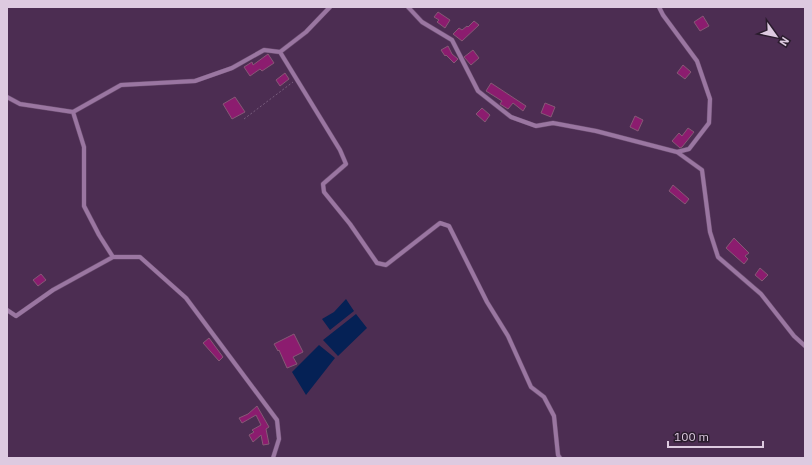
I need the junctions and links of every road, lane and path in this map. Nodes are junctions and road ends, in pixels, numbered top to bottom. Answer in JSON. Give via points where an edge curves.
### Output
{"nodes":[{"id":1,"x":330,"y":7,"type":"edge"},
{"id":2,"x":408,"y":7,"type":"edge"},
{"id":3,"x":659,"y":7,"type":"edge"},
{"id":4,"x":280,"y":52,"type":"junction"},
{"id":5,"x":297,"y":80,"type":"junction"},
{"id":6,"x":7,"y":97,"type":"edge"},
{"id":7,"x":74,"y":112,"type":"junction"},
{"id":8,"x":244,"y":118,"type":"dead end"},
{"id":9,"x":677,"y":152,"type":"junction"},
{"id":10,"x":114,"y":257,"type":"junction"},
{"id":11,"x":7,"y":310,"type":"edge"},
{"id":12,"x":805,"y":346,"type":"edge"},
{"id":13,"x":273,"y":458,"type":"edge"},
{"id":14,"x":560,"y":458,"type":"edge"}],
"edges":[{"from":1,"to":4,"type":"street","via":[[306,32]]},
{"from":2,"to":9,"type":"street","via":[[422,22],[452,40],[478,91],[511,117],[536,126],[553,123],[596,131]]},
{"from":3,"to":9,"type":"street","via":[[697,61],[710,99],[709,123],[689,149]]},
{"from":4,"to":5,"type":"street"},
{"from":4,"to":7,"type":"street","via":[[264,50],[232,68],[195,81],[121,85]]},
{"from":5,"to":8,"type":"path"},
{"from":5,"to":14,"type":"street","via":[[346,164],[323,184],[324,192],[377,263],[386,265],[440,223],[449,226],[487,302],[508,336],[531,387],[544,398],[554,416]]},
{"from":6,"to":7,"type":"street","via":[[20,104]]},
{"from":7,"to":10,"type":"street","via":[[84,147],[84,206],[99,236]]},
{"from":9,"to":12,"type":"street","via":[[702,170],[710,232],[718,257],[761,294]]},
{"from":10,"to":11,"type":"street","via":[[53,290],[16,316]]},
{"from":10,"to":13,"type":"street","via":[[140,257],[186,298],[277,420],[279,439]]}]}
